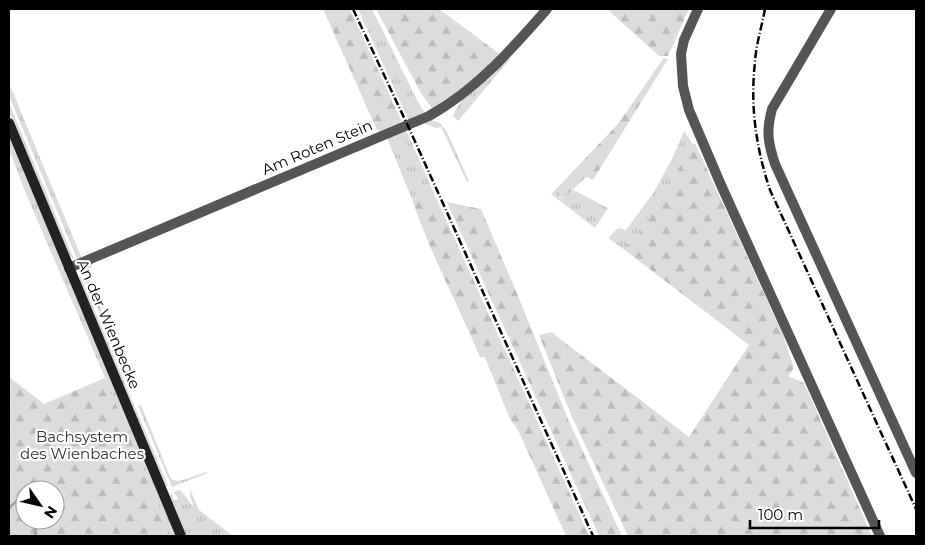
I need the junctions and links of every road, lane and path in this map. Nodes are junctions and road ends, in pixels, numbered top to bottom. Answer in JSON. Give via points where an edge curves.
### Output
{"nodes":[{"id":1,"x":548,"y":9,"type":"edge"},
{"id":2,"x":698,"y":9,"type":"edge"},
{"id":3,"x":831,"y":9,"type":"edge"},
{"id":4,"x":9,"y":123,"type":"edge"},
{"id":5,"x":69,"y":268,"type":"junction"},
{"id":6,"x":916,"y":473,"type":"edge"},
{"id":7,"x":181,"y":536,"type":"edge"},
{"id":8,"x":880,"y":536,"type":"edge"}],
"edges":[{"from":1,"to":5,"type":"street","name":"Am Roten Stein","via":[[495,66],[458,98],[429,116]]},
{"from":2,"to":8,"type":"street","via":[[681,54],[683,86],[689,110]]},
{"from":3,"to":6,"type":"street","via":[[772,109],[768,138],[775,164]]},
{"from":4,"to":5,"type":"street","name":"An der Wienbecke"},
{"from":5,"to":7,"type":"street","name":"An der Wienbecke"}]}
